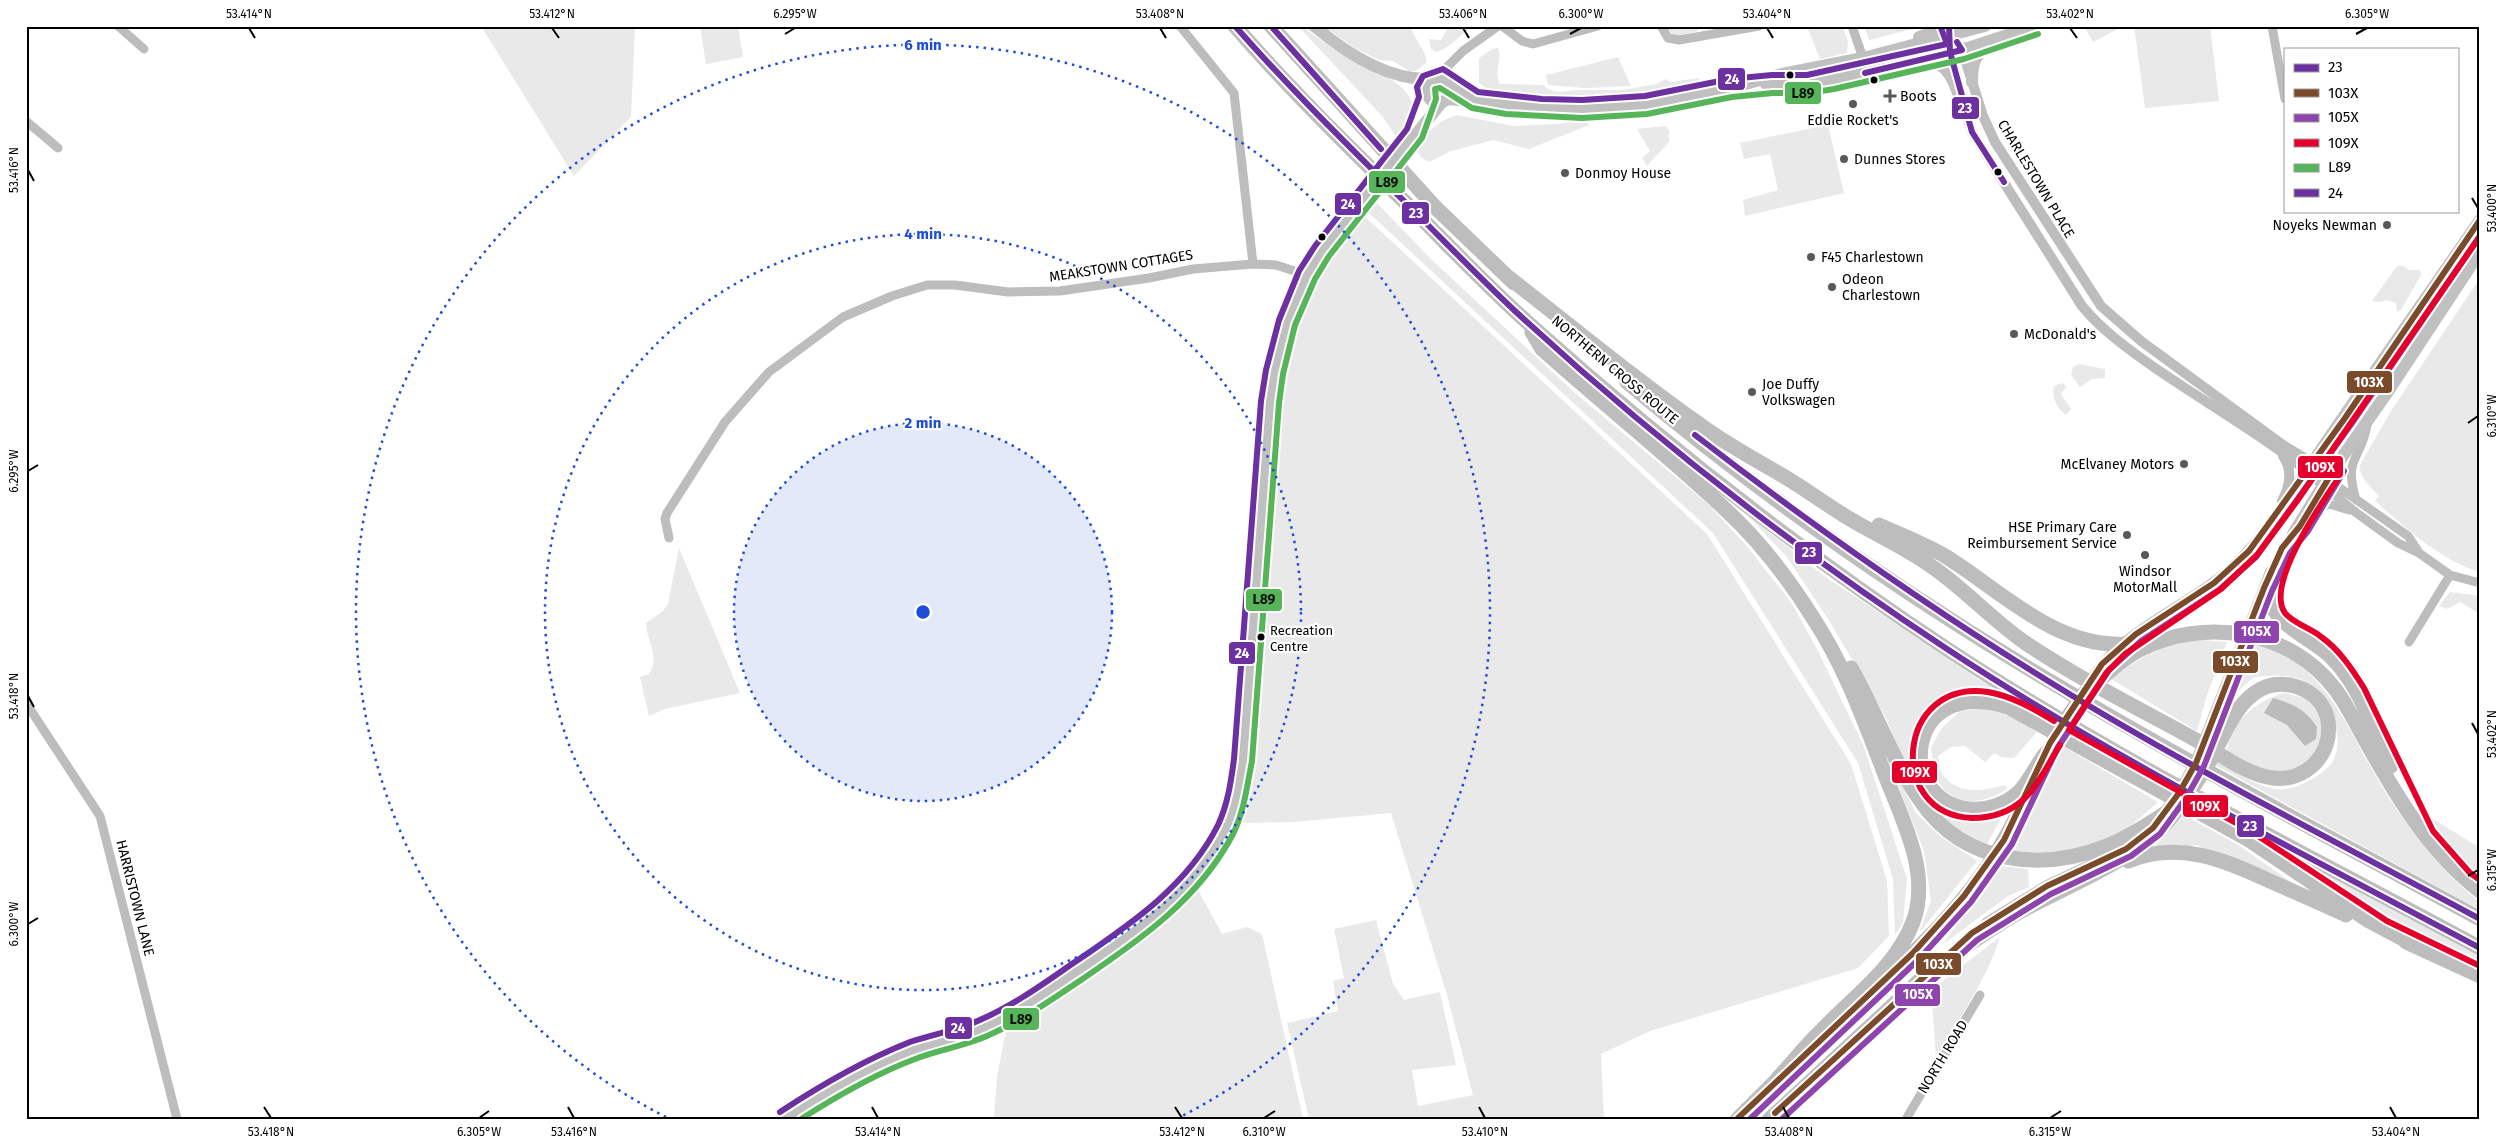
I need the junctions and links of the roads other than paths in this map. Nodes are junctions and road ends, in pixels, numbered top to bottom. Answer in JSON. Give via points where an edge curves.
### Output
{"nodes":[{"id":1,"x":118,"y":26,"type":"edge"},
{"id":2,"x":1180,"y":26,"type":"edge"},
{"id":3,"x":1235,"y":26,"type":"edge"},
{"id":4,"x":1271,"y":26,"type":"edge"},
{"id":5,"x":1314,"y":26,"type":"edge"},
{"id":6,"x":1498,"y":26,"type":"edge"},
{"id":7,"x":1502,"y":26,"type":"edge"},
{"id":8,"x":1598,"y":26,"type":"edge"},
{"id":9,"x":1661,"y":26,"type":"edge"},
{"id":10,"x":1852,"y":26,"type":"edge"},
{"id":11,"x":1936,"y":26,"type":"edge"},
{"id":12,"x":1985,"y":26,"type":"edge"},
{"id":13,"x":2272,"y":26,"type":"edge"},
{"id":14,"x":1756,"y":27,"type":"edge"},
{"id":15,"x":2033,"y":27,"type":"edge"},
{"id":16,"x":1950,"y":30,"type":"edge"},
{"id":17,"x":144,"y":49,"type":"dead end"},
{"id":18,"x":1956,"y":51,"type":"junction"},
{"id":19,"x":1888,"y":52,"type":"junction"},
{"id":20,"x":1863,"y":58,"type":"junction"},
{"id":21,"x":1916,"y":60,"type":"junction"},
{"id":22,"x":1406,"y":78,"type":"junction"},
{"id":23,"x":1442,"y":81,"type":"junction"},
{"id":24,"x":1972,"y":82,"type":"junction"},
{"id":25,"x":1731,"y":88,"type":"junction"},
{"id":26,"x":2284,"y":93,"type":"edge"},
{"id":27,"x":1428,"y":95,"type":"junction"},
{"id":28,"x":1445,"y":100,"type":"junction"},
{"id":29,"x":1474,"y":100,"type":"junction"},
{"id":30,"x":1966,"y":116,"type":"junction"},
{"id":31,"x":26,"y":121,"type":"edge"},
{"id":32,"x":1415,"y":133,"type":"junction"},
{"id":33,"x":58,"y":148,"type":"dead end"},
{"id":34,"x":2480,"y":220,"type":"edge"},
{"id":35,"x":2480,"y":252,"type":"edge"},
{"id":36,"x":1253,"y":264,"type":"junction"},
{"id":37,"x":1307,"y":275,"type":"junction"},
{"id":38,"x":1508,"y":277,"type":"junction"},
{"id":39,"x":1525,"y":320,"type":"junction"},
{"id":40,"x":2368,"y":421,"type":"junction"},
{"id":41,"x":2267,"y":442,"type":"junction"},
{"id":42,"x":1684,"y":456,"type":"junction"},
{"id":43,"x":2310,"y":467,"type":"junction"},
{"id":44,"x":2325,"y":482,"type":"junction"},
{"id":45,"x":2356,"y":500,"type":"junction"},
{"id":46,"x":1825,"y":501,"type":"junction"},
{"id":47,"x":2354,"y":512,"type":"junction"},
{"id":48,"x":2275,"y":515,"type":"junction"},
{"id":49,"x":2303,"y":520,"type":"junction"},
{"id":50,"x":669,"y":538,"type":"dead end"},
{"id":51,"x":2419,"y":553,"type":"junction"},
{"id":52,"x":2450,"y":575,"type":"junction"},
{"id":53,"x":2480,"y":583,"type":"edge"},
{"id":54,"x":2409,"y":642,"type":"dead end"},
{"id":55,"x":2124,"y":644,"type":"junction"},
{"id":56,"x":2085,"y":692,"type":"junction"},
{"id":57,"x":26,"y":703,"type":"edge"},
{"id":58,"x":2037,"y":714,"type":"junction"},
{"id":59,"x":2045,"y":754,"type":"junction"},
{"id":60,"x":2209,"y":811,"type":"junction"},
{"id":61,"x":2170,"y":813,"type":"junction"},
{"id":62,"x":2426,"y":836,"type":"junction"},
{"id":63,"x":2078,"y":881,"type":"junction"},
{"id":64,"x":2480,"y":892,"type":"edge"},
{"id":65,"x":2480,"y":919,"type":"edge"},
{"id":66,"x":2414,"y":945,"type":"junction"},
{"id":67,"x":2480,"y":948,"type":"edge"},
{"id":68,"x":1926,"y":974,"type":"junction"},
{"id":69,"x":2480,"y":976,"type":"edge"},
{"id":70,"x":1980,"y":996,"type":"dead end"},
{"id":71,"x":1778,"y":1078,"type":"junction"},
{"id":72,"x":177,"y":1119,"type":"edge"},
{"id":73,"x":785,"y":1119,"type":"edge"},
{"id":74,"x":1737,"y":1119,"type":"edge"},
{"id":75,"x":1769,"y":1119,"type":"edge"},
{"id":76,"x":1906,"y":1119,"type":"edge"}],
"edges":[{"from":1,"to":17,"type":"street"},
{"from":2,"to":36,"type":"street","via":[[1234,93]]},
{"from":3,"to":39,"type":"highway","name":"NORTHERN CROSS ROUTE","via":[[1300,99]]},
{"from":4,"to":38,"type":"highway","name":"NORTHERN CROSS ROUTE","via":[[1429,200]]},
{"from":5,"to":22,"type":"main road","via":[[1356,56]]},
{"from":6,"to":23,"type":"street","via":[[1462,51]]},
{"from":7,"to":8,"type":"street","via":[[1522,41],[1533,44]]},
{"from":9,"to":14,"type":"street","via":[[1668,38],[1679,40]]},
{"from":10,"to":20,"type":"street"},
{"from":11,"to":19,"type":"main road","via":[[1929,33]]},
{"from":12,"to":16,"type":"main road"},
{"from":13,"to":26,"type":"street"},
{"from":15,"to":18,"type":"main road"},
{"from":15,"to":24,"type":"main road","via":[[1981,50],[1972,64]]},
{"from":16,"to":18,"type":"street","name":"CHARLESTOWN PLACE"},
{"from":16,"to":19,"type":"main road"},
{"from":18,"to":21,"type":"main road"},
{"from":18,"to":24,"type":"street","name":"CHARLESTOWN PLACE"},
{"from":18,"to":30,"type":"street","name":"CHARLESTOWN PLACE"},
{"from":19,"to":20,"type":"main road"},
{"from":20,"to":25,"type":"main road"},
{"from":21,"to":25,"type":"main road","via":[[1808,84]]},
{"from":21,"to":30,"type":"main road","via":[[1931,60],[1943,66],[1952,77]]},
{"from":22,"to":23,"type":"main road"},
{"from":22,"to":27,"type":"main road"},
{"from":23,"to":27,"type":"main road","via":[[1427,86]]},
{"from":23,"to":28,"type":"main road","via":[[1451,92]]},
{"from":23,"to":29,"type":"main road"},
{"from":24,"to":43,"type":"street","name":"CHARLESTOWN PLACE","via":[[1995,142],[2101,306],[2141,341]]},
{"from":25,"to":29,"type":"main road","via":[[1646,105],[1582,109]]},
{"from":27,"to":28,"type":"main road","via":[[1434,102]]},
{"from":27,"to":32,"type":"main road"},
{"from":28,"to":29,"type":"main road"},
{"from":28,"to":32,"type":"main road"},
{"from":30,"to":41,"type":"street","name":"CHARLESTOWN PLACE","via":[[1972,132],[2096,323],[2176,382]]},
{"from":31,"to":33,"type":"street"},
{"from":32,"to":37,"type":"main road","via":[[1322,251]]},
{"from":34,"to":43,"type":"main road"},
{"from":35,"to":40,"type":"main road"},
{"from":36,"to":37,"type":"street","name":"MEAKSTOWN COTTAGES","via":[[1276,264]]},
{"from":36,"to":50,"type":"street","name":"MEAKSTOWN COTTAGES","via":[[1193,269],[1112,284],[1032,293],[927,285],[843,317],[769,372],[725,422],[667,513]]},
{"from":37,"to":73,"type":"main road","via":[[1287,322],[1274,372],[1243,760],[1226,829],[1212,852],[1184,889],[1170,901],[1029,1004],[982,1029],[874,1067]]},
{"from":38,"to":46,"type":"highway","via":[[1699,425]]},
{"from":38,"to":65,"type":"highway","name":"NORTHERN CROSS ROUTE","via":[[1650,401],[1756,483],[1894,582],[2055,685],[2159,745]]},
{"from":39,"to":42,"type":"highway","name":"NORTHERN CROSS ROUTE"},
{"from":39,"to":71,"type":"highway","via":[[1542,349],[1727,510],[1772,560],[1817,623],[1848,680],[1900,811],[1919,873],[1920,895],[1904,944],[1887,966],[1820,1031]]},
{"from":40,"to":44,"type":"main road"},
{"from":40,"to":45,"type":"street","via":[[2365,439],[2353,458],[2350,470]]},
{"from":41,"to":43,"type":"street","name":"CHARLESTOWN PLACE"},
{"from":41,"to":48,"type":"street","via":[[2282,454],[2290,470],[2286,495]]},
{"from":42,"to":58,"type":"highway","name":"NORTHERN CROSS ROUTE","via":[[1734,497],[1861,590]]},
{"from":42,"to":61,"type":"highway","via":[[1788,568],[1827,625],[1922,804],[1957,838],[2004,858],[2033,862],[2108,846]]},
{"from":43,"to":44,"type":"street","name":"CHARLESTOWN PLACE"},
{"from":43,"to":48,"type":"main road"},
{"from":44,"to":45,"type":"street"},
{"from":44,"to":47,"type":"street"},
{"from":44,"to":49,"type":"main road"},
{"from":45,"to":51,"type":"street","via":[[2408,536]]},
{"from":46,"to":55,"type":"highway","via":[[1943,555],[2016,606],[2054,627],[2104,645]]},
{"from":46,"to":61,"type":"highway","via":[[1926,562],[2024,642],[2114,695],[2184,733],[2234,762],[2261,776],[2291,778],[2315,764],[2328,741],[2326,713],[2320,702],[2294,685],[2268,686],[2256,691],[2245,702],[2222,736],[2208,763]]},
{"from":47,"to":49,"type":"street","via":[[2329,504]]},
{"from":47,"to":51,"type":"street","via":[[2398,543]]},
{"from":48,"to":55,"type":"main road","via":[[2234,568]]},
{"from":49,"to":61,"type":"main road","via":[[2274,564],[2196,763]]},
{"from":49,"to":62,"type":"highway","via":[[2280,564],[2271,599],[2274,610],[2280,620],[2316,643],[2344,673]]},
{"from":51,"to":52,"type":"street"},
{"from":52,"to":53,"type":"street"},
{"from":52,"to":54,"type":"street"},
{"from":55,"to":56,"type":"main road","via":[[2095,673]]},
{"from":56,"to":59,"type":"highway"},
{"from":56,"to":62,"type":"highway","via":[[2123,660],[2185,634],[2213,631],[2245,635],[2276,644],[2314,666],[2336,689],[2392,786]]},
{"from":57,"to":72,"type":"street","name":"HARRISTOWN LANE","via":[[100,816]]},
{"from":58,"to":59,"type":"highway","via":[[1983,700],[1955,704],[1934,718],[1925,731],[1921,744],[1922,770],[1938,795],[1961,808],[1976,810],[1991,808],[2020,792]]},
{"from":58,"to":60,"type":"highway","name":"NORTHERN CROSS ROUTE"},
{"from":59,"to":71,"type":"highway","via":[[2004,840],[1964,896],[1914,953]]},
{"from":60,"to":66,"type":"highway","via":[[2369,921]]},
{"from":60,"to":67,"type":"highway"},
{"from":61,"to":63,"type":"highway","via":[[2153,838]]},
{"from":61,"to":68,"type":"main road","via":[[2126,849],[2047,886],[1972,933]]},
{"from":62,"to":64,"type":"highway"},
{"from":63,"to":66,"type":"highway","via":[[2140,856],[2159,852],[2196,853],[2240,867]]},
{"from":63,"to":68,"type":"highway","via":[[2016,914]]},
{"from":66,"to":69,"type":"highway"},
{"from":68,"to":75,"type":"highway"},
{"from":70,"to":76,"type":"street","name":"NORTH ROAD"},
{"from":71,"to":74,"type":"highway"}]}
